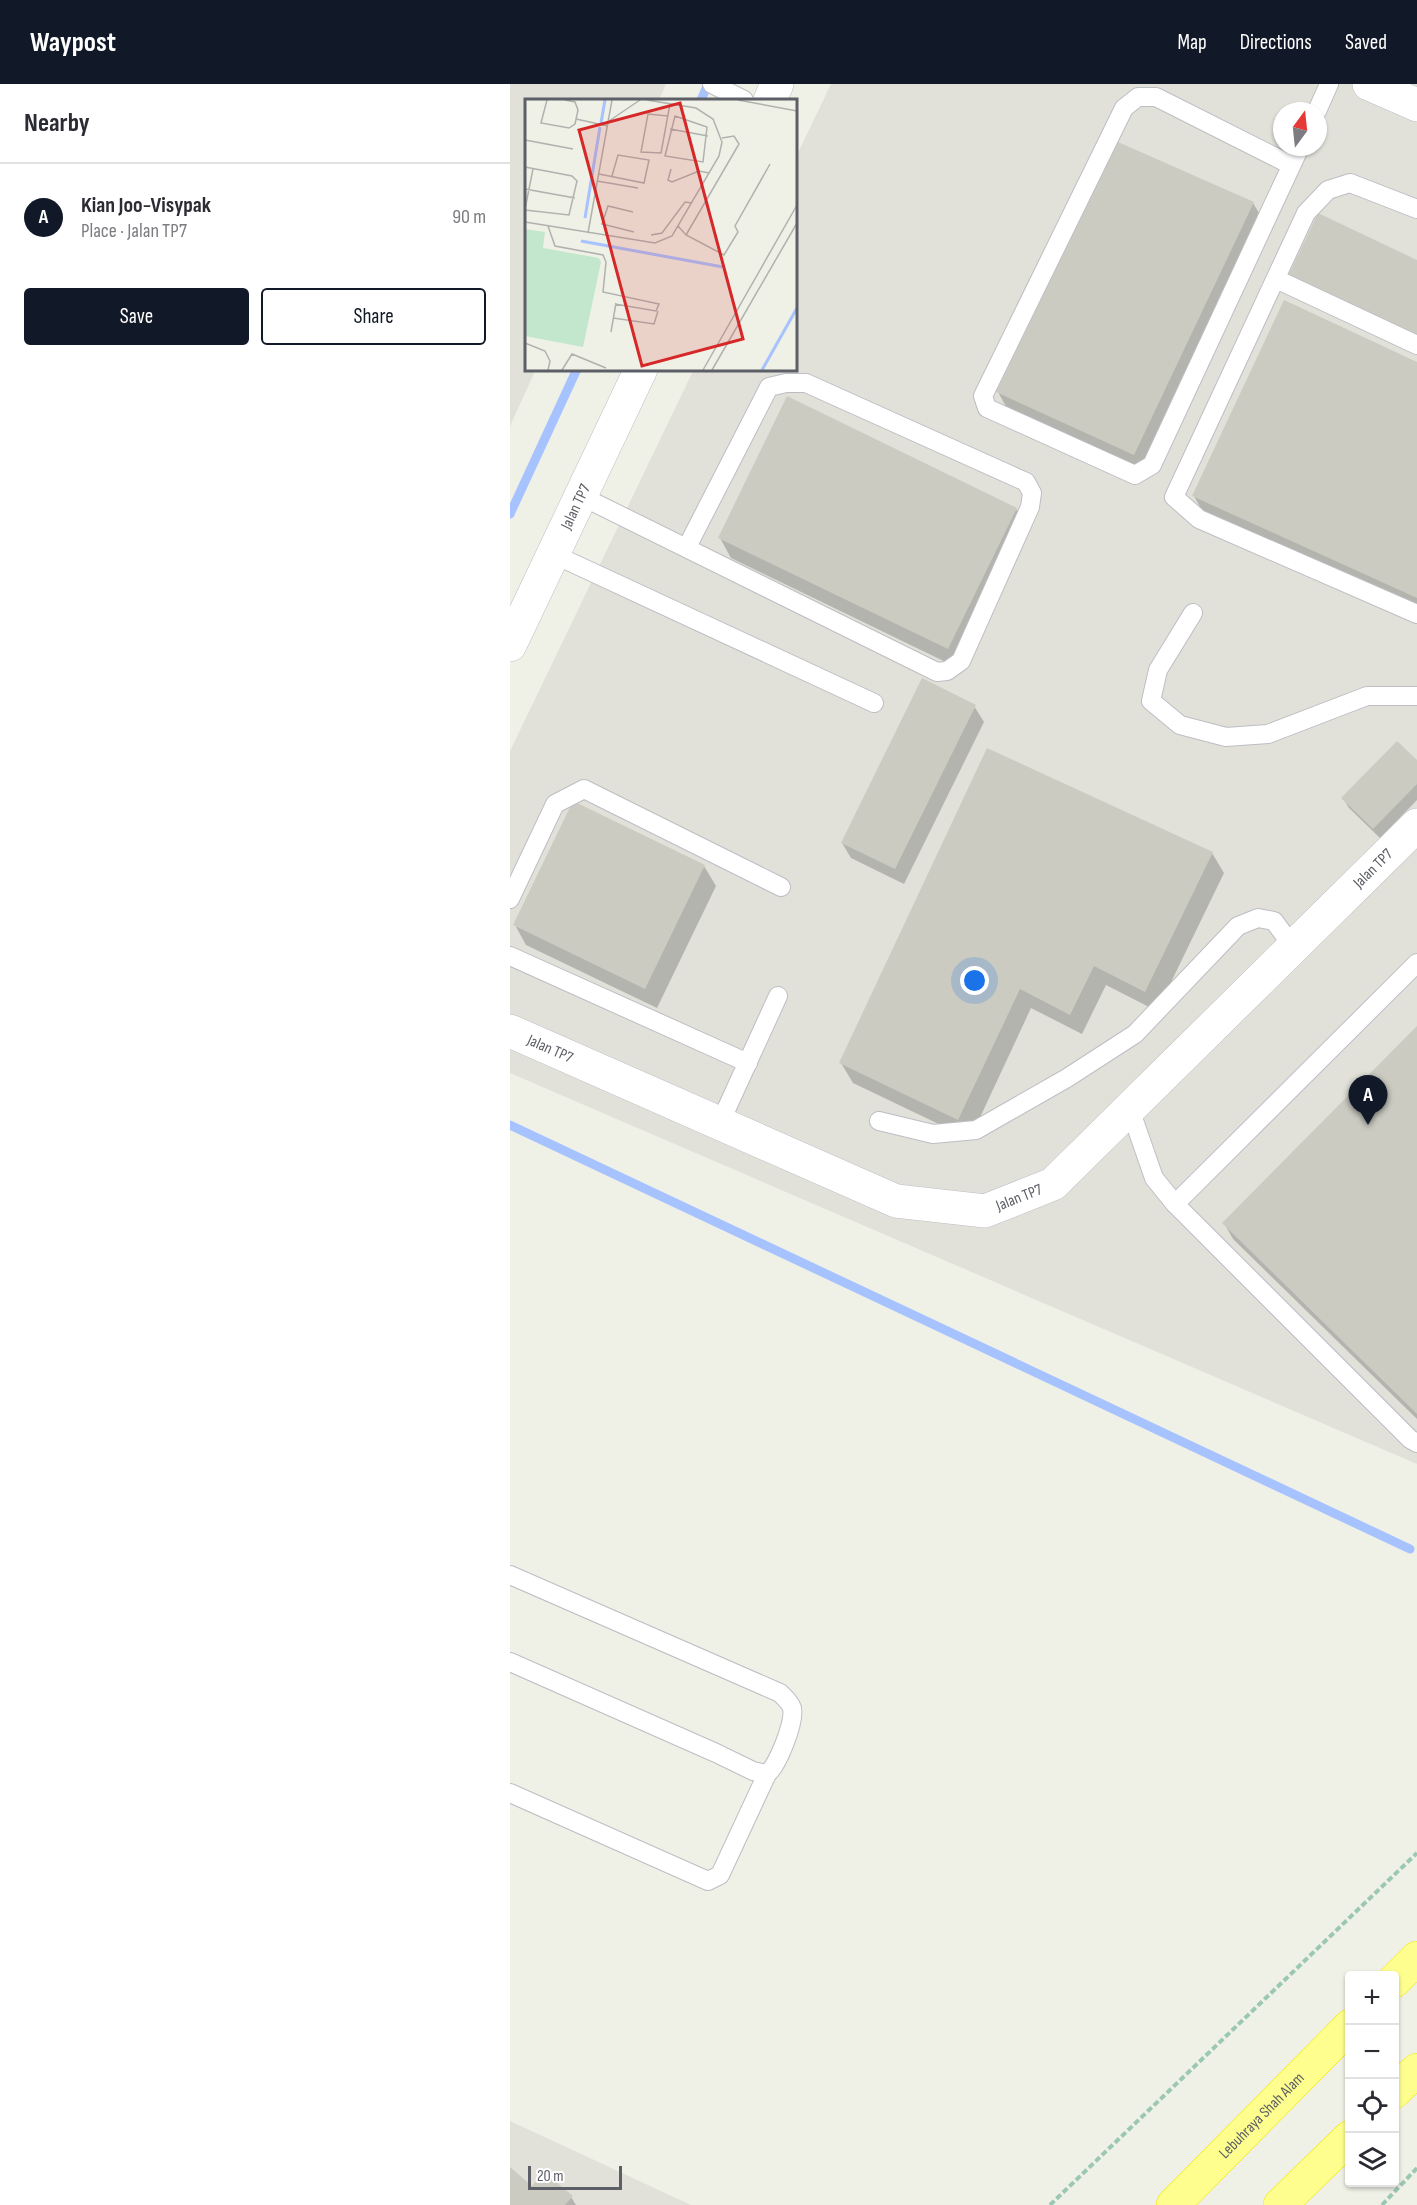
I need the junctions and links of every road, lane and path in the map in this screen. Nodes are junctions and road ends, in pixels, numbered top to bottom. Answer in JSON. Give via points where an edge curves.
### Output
{"nodes":[{"id":1,"x":712,"y":84,"type":"edge"},
{"id":2,"x":777,"y":84,"type":"edge"},
{"id":3,"x":1329,"y":84,"type":"edge"},
{"id":4,"x":1369,"y":84,"type":"edge"},
{"id":5,"x":742,"y":99,"type":"edge"},
{"id":6,"x":770,"y":99,"type":"edge"},
{"id":7,"x":1321,"y":102,"type":"edge"},
{"id":8,"x":1417,"y":105,"type":"edge"},
{"id":9,"x":1296,"y":156,"type":"edge"},
{"id":10,"x":1292,"y":165,"type":"junction"},
{"id":11,"x":1416,"y":205,"type":"edge"},
{"id":12,"x":1276,"y":279,"type":"junction"},
{"id":13,"x":1417,"y":345,"type":"edge"},
{"id":14,"x":641,"y":370,"type":"edge"},
{"id":15,"x":581,"y":496,"type":"junction"},
{"id":16,"x":687,"y":547,"type":"junction"},
{"id":17,"x":553,"y":554,"type":"junction"},
{"id":18,"x":1194,"y":613,"type":"dead end"},
{"id":19,"x":1417,"y":614,"type":"edge"},
{"id":20,"x":510,"y":645,"type":"edge"},
{"id":21,"x":1417,"y":696,"type":"edge"},
{"id":22,"x":874,"y":703,"type":"dead end"},
{"id":23,"x":1417,"y":825,"type":"edge"},
{"id":24,"x":782,"y":887,"type":"dead end"},
{"id":25,"x":510,"y":899,"type":"edge"},
{"id":26,"x":1293,"y":947,"type":"junction"},
{"id":27,"x":510,"y":956,"type":"edge"},
{"id":28,"x":1417,"y":963,"type":"edge"},
{"id":29,"x":778,"y":996,"type":"dead end"},
{"id":30,"x":510,"y":1031,"type":"edge"},
{"id":31,"x":748,"y":1063,"type":"junction"},
{"id":32,"x":1130,"y":1109,"type":"junction"},
{"id":33,"x":879,"y":1121,"type":"dead end"},
{"id":34,"x":720,"y":1124,"type":"junction"},
{"id":35,"x":1175,"y":1204,"type":"junction"},
{"id":36,"x":1417,"y":1443,"type":"edge"},
{"id":37,"x":510,"y":1575,"type":"edge"},
{"id":38,"x":510,"y":1662,"type":"edge"},
{"id":39,"x":767,"y":1774,"type":"junction"},
{"id":40,"x":510,"y":1792,"type":"edge"},
{"id":41,"x":1417,"y":1853,"type":"edge"},
{"id":42,"x":1417,"y":1958,"type":"edge"},
{"id":43,"x":1399,"y":1977,"type":"edge"},
{"id":44,"x":1345,"y":2031,"type":"edge"},
{"id":45,"x":1417,"y":2070,"type":"edge"},
{"id":46,"x":1399,"y":2088,"type":"edge"},
{"id":47,"x":1345,"y":2142,"type":"edge"},
{"id":48,"x":1417,"y":2168,"type":"edge"},
{"id":49,"x":1050,"y":2205,"type":"edge"},
{"id":50,"x":1173,"y":2205,"type":"edge"},
{"id":51,"x":1280,"y":2205,"type":"edge"},
{"id":52,"x":1382,"y":2205,"type":"edge"}],
"edges":[{"from":1,"to":5,"type":"lane"},
{"from":2,"to":6,"type":"street"},
{"from":3,"to":7,"type":"lane"},
{"from":4,"to":8,"type":"street"},
{"from":9,"to":10,"type":"lane"},
{"from":10,"to":10,"type":"lane","via":[[1156,97],[1138,97],[1124,108],[982,396],[987,408],[1135,475],[1152,465]]},
{"from":11,"to":12,"type":"lane","via":[[1350,183],[1328,190],[1306,213]]},
{"from":12,"to":13,"type":"lane"},
{"from":12,"to":19,"type":"lane","via":[[1174,497],[1199,519]]},
{"from":14,"to":15,"type":"street","name":"Jalan TP7"},
{"from":15,"to":16,"type":"lane"},
{"from":15,"to":17,"type":"street","name":"Jalan TP7"},
{"from":16,"to":16,"type":"lane","via":[[769,387],[786,383],[816,387],[1026,482],[1032,494],[1030,507],[961,662],[947,671],[937,672]]},
{"from":17,"to":20,"type":"street","name":"Jalan TP7"},
{"from":17,"to":22,"type":"lane"},
{"from":18,"to":21,"type":"lane","via":[[1158,670],[1151,701],[1180,725],[1226,737],[1268,734],[1367,696]]},
{"from":23,"to":26,"type":"street","name":"Jalan TP7"},
{"from":24,"to":25,"type":"lane","via":[[584,789],[555,804]]},
{"from":26,"to":32,"type":"street","name":"Jalan TP7"},
{"from":26,"to":33,"type":"lane","via":[[1274,921],[1258,918],[1238,926],[1135,1034],[976,1130],[933,1134]]},
{"from":27,"to":31,"type":"lane"},
{"from":28,"to":35,"type":"lane"},
{"from":29,"to":31,"type":"lane"},
{"from":30,"to":34,"type":"street","name":"Jalan TP7"},
{"from":31,"to":34,"type":"lane"},
{"from":32,"to":34,"type":"street","name":"Jalan TP7","via":[[1053,1184],[985,1211],[896,1201]]},
{"from":32,"to":35,"type":"lane","via":[[1154,1178]]},
{"from":35,"to":36,"type":"lane"},
{"from":37,"to":39,"type":"lane","via":[[780,1693],[792,1708],[792,1719]]},
{"from":38,"to":39,"type":"lane"},
{"from":39,"to":40,"type":"lane","via":[[720,1875],[708,1881]]},
{"from":41,"to":49,"type":"path"},
{"from":42,"to":43,"type":"highway"},
{"from":44,"to":50,"type":"highway","name":"Lebuhraya Shah Alam"},
{"from":45,"to":46,"type":"highway"},
{"from":47,"to":51,"type":"highway"},
{"from":48,"to":52,"type":"path"}]}
